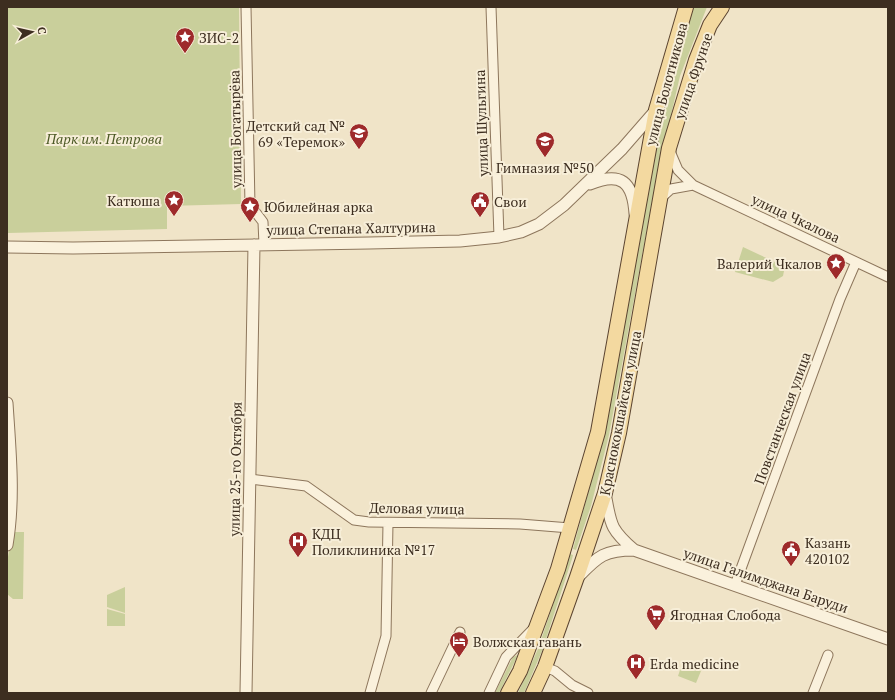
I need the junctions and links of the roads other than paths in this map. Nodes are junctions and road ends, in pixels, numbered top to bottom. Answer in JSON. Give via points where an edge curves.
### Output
{"nodes":[{"id":1,"x":246,"y":7,"type":"edge"},
{"id":2,"x":491,"y":7,"type":"edge"},
{"id":3,"x":686,"y":7,"type":"edge"},
{"id":4,"x":722,"y":7,"type":"edge"},
{"id":5,"x":656,"y":110,"type":"junction"},
{"id":6,"x":669,"y":148,"type":"junction"},
{"id":7,"x":646,"y":162,"type":"joint"},
{"id":8,"x":693,"y":185,"type":"junction"},
{"id":9,"x":584,"y":187,"type":"junction"},
{"id":10,"x":659,"y":200,"type":"junction"},
{"id":11,"x":636,"y":220,"type":"junction"},
{"id":12,"x":499,"y":237,"type":"junction"},
{"id":13,"x":259,"y":245,"type":"junction"},
{"id":14,"x":7,"y":247,"type":"edge"},
{"id":15,"x":856,"y":262,"type":"junction"},
{"id":16,"x":888,"y":277,"type":"edge"},
{"id":17,"x":7,"y":403,"type":"edge"},
{"id":18,"x":250,"y":479,"type":"junction"},
{"id":19,"x":605,"y":493,"type":"junction"},
{"id":20,"x":388,"y":523,"type":"junction"},
{"id":21,"x":570,"y":528,"type":"junction"},
{"id":22,"x":7,"y":545,"type":"edge"},
{"id":23,"x":634,"y":550,"type":"junction"},
{"id":24,"x":577,"y":577,"type":"junction"},
{"id":25,"x":735,"y":585,"type":"junction"},
{"id":26,"x":537,"y":625,"type":"junction"},
{"id":27,"x":460,"y":632,"type":"dead end"},
{"id":28,"x":888,"y":639,"type":"edge"},
{"id":29,"x":828,"y":655,"type":"dead end"},
{"id":30,"x":545,"y":667,"type":"junction"},
{"id":31,"x":246,"y":693,"type":"edge"},
{"id":32,"x":370,"y":693,"type":"edge"},
{"id":33,"x":431,"y":693,"type":"edge"},
{"id":34,"x":488,"y":693,"type":"edge"},
{"id":35,"x":508,"y":693,"type":"edge"},
{"id":36,"x":533,"y":693,"type":"edge"},
{"id":37,"x":588,"y":693,"type":"edge"},
{"id":38,"x":813,"y":693,"type":"edge"}],
"edges":[{"from":1,"to":13,"type":"street","name":"улица Богатырёва","via":[[250,205],[263,222]]},
{"from":2,"to":12,"type":"street","name":"улица Шульгина"},
{"from":3,"to":5,"type":"main road","name":"улица Болотникова"},
{"from":4,"to":6,"type":"main road","name":"улица Фрунзе","via":[[710,25],[696,60]]},
{"from":5,"to":7,"type":"main road","name":"улица Болотникова"},
{"from":5,"to":9,"type":"street","name":"улица Степана Халтурина"},
{"from":6,"to":8,"type":"street","name":"улица Чкалова","via":[[678,170]]},
{"from":6,"to":10,"type":"main road","name":"Краснококшайская улица"},
{"from":7,"to":11,"type":"main road","name":"Краснококшайская улица"},
{"from":8,"to":10,"type":"street","via":[[670,189]]},
{"from":8,"to":15,"type":"street","name":"улица Чкалова"},
{"from":9,"to":11,"type":"street","name":"улица Степана Халтурина","via":[[603,179],[613,178],[624,182],[629,188]]},
{"from":9,"to":12,"type":"street","name":"улица Степана Халтурина","via":[[539,224],[521,232]]},
{"from":10,"to":19,"type":"main road","name":"Краснококшайская улица","via":[[619,433]]},
{"from":11,"to":21,"type":"main road","name":"Краснококшайская улица","via":[[598,432]]},
{"from":12,"to":13,"type":"street","name":"улица Степана Халтурина","via":[[460,241]]},
{"from":13,"to":14,"type":"street","name":"улица Степана Халтурина"},
{"from":13,"to":18,"type":"street","name":"улица 25-го Октября"},
{"from":15,"to":16,"type":"street","name":"улица Чкалова"},
{"from":15,"to":25,"type":"street","name":"Повстанческая улица"},
{"from":17,"to":22,"type":"street","via":[[12,473]]},
{"from":18,"to":20,"type":"street","name":"Деловая улица","via":[[306,486],[354,520]]},
{"from":18,"to":31,"type":"street","name":"улица 25-го Октября"},
{"from":19,"to":23,"type":"street","name":"улица Галимджана Баруди","via":[[612,526],[617,536]]},
{"from":19,"to":24,"type":"main road","name":"Краснококшайская улица"},
{"from":20,"to":21,"type":"street","name":"Деловая улица","via":[[513,524]]},
{"from":20,"to":32,"type":"street","via":[[386,636]]},
{"from":21,"to":26,"type":"main road","name":"Краснококшайская улица"},
{"from":23,"to":24,"type":"street","name":"улица Галимджана Баруди","via":[[612,551],[601,555]]},
{"from":23,"to":25,"type":"street","name":"улица Галимджана Баруди"},
{"from":24,"to":30,"type":"main road","name":"Краснококшайская улица"},
{"from":25,"to":28,"type":"street","name":"улица Галимджана Баруди"},
{"from":26,"to":34,"type":"street","name":"Краснококшайская улица","via":[[506,657]]},
{"from":26,"to":35,"type":"main road","name":"Краснококшайская улица","via":[[520,671]]},
{"from":27,"to":33,"type":"street"},
{"from":29,"to":38,"type":"street"},
{"from":30,"to":36,"type":"main road","name":"Краснококшайская улица"},
{"from":30,"to":37,"type":"street"}]}
